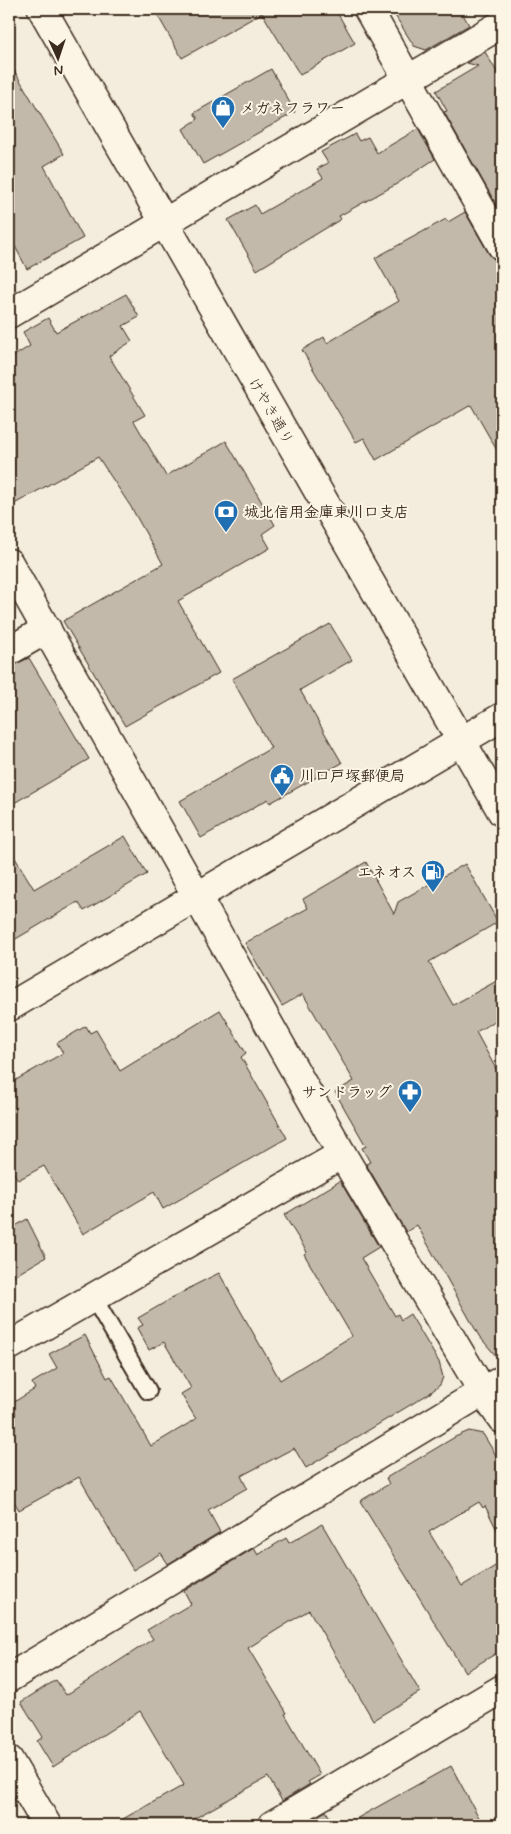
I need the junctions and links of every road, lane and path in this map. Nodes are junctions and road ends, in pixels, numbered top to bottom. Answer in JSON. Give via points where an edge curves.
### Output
{"nodes":[{"id":1,"x":42,"y":9,"type":"edge"},
{"id":2,"x":368,"y":9,"type":"edge"},
{"id":3,"x":502,"y":24,"type":"edge"},
{"id":4,"x":408,"y":79,"type":"junction"},
{"id":5,"x":164,"y":223,"type":"junction"},
{"id":6,"x":502,"y":246,"type":"edge"},
{"id":7,"x":9,"y":314,"type":"edge"},
{"id":8,"x":9,"y":563,"type":"edge"},
{"id":9,"x":46,"y":629,"type":"junction"},
{"id":10,"x":9,"y":650,"type":"edge"},
{"id":11,"x":502,"y":717,"type":"edge"},
{"id":12,"x":462,"y":742,"type":"junction"},
{"id":13,"x":502,"y":812,"type":"edge"},
{"id":14,"x":197,"y":896,"type":"junction"},
{"id":15,"x":9,"y":1007,"type":"edge"},
{"id":16,"x":342,"y":1154,"type":"junction"},
{"id":17,"x":93,"y":1297,"type":"junction"},
{"id":18,"x":9,"y":1346,"type":"edge"},
{"id":19,"x":493,"y":1386,"type":"edge"},
{"id":20,"x":148,"y":1391,"type":"dead end"},
{"id":21,"x":502,"y":1419,"type":"edge"},
{"id":22,"x":9,"y":1678,"type":"edge"},
{"id":23,"x":502,"y":1689,"type":"edge"},
{"id":24,"x":9,"y":1760,"type":"edge"},
{"id":25,"x":47,"y":1825,"type":"edge"},
{"id":26,"x":272,"y":1825,"type":"edge"}],
"edges":[{"from":1,"to":5,"type":"street","name":"けやき通り"},
{"from":2,"to":4,"type":"street"},
{"from":3,"to":4,"type":"street"},
{"from":4,"to":5,"type":"street"},
{"from":4,"to":6,"type":"street"},
{"from":5,"to":7,"type":"street"},
{"from":5,"to":12,"type":"street","name":"けやき通り"},
{"from":8,"to":9,"type":"street"},
{"from":9,"to":10,"type":"street"},
{"from":9,"to":14,"type":"street"},
{"from":11,"to":12,"type":"street"},
{"from":12,"to":13,"type":"street","name":"けやき通り"},
{"from":12,"to":14,"type":"street"},
{"from":14,"to":15,"type":"street"},
{"from":14,"to":16,"type":"street"},
{"from":16,"to":17,"type":"street"},
{"from":16,"to":19,"type":"street"},
{"from":17,"to":18,"type":"street"},
{"from":17,"to":20,"type":"lane"},
{"from":19,"to":21,"type":"street"},
{"from":19,"to":22,"type":"street"},
{"from":23,"to":26,"type":"street"},
{"from":24,"to":25,"type":"street"}]}
